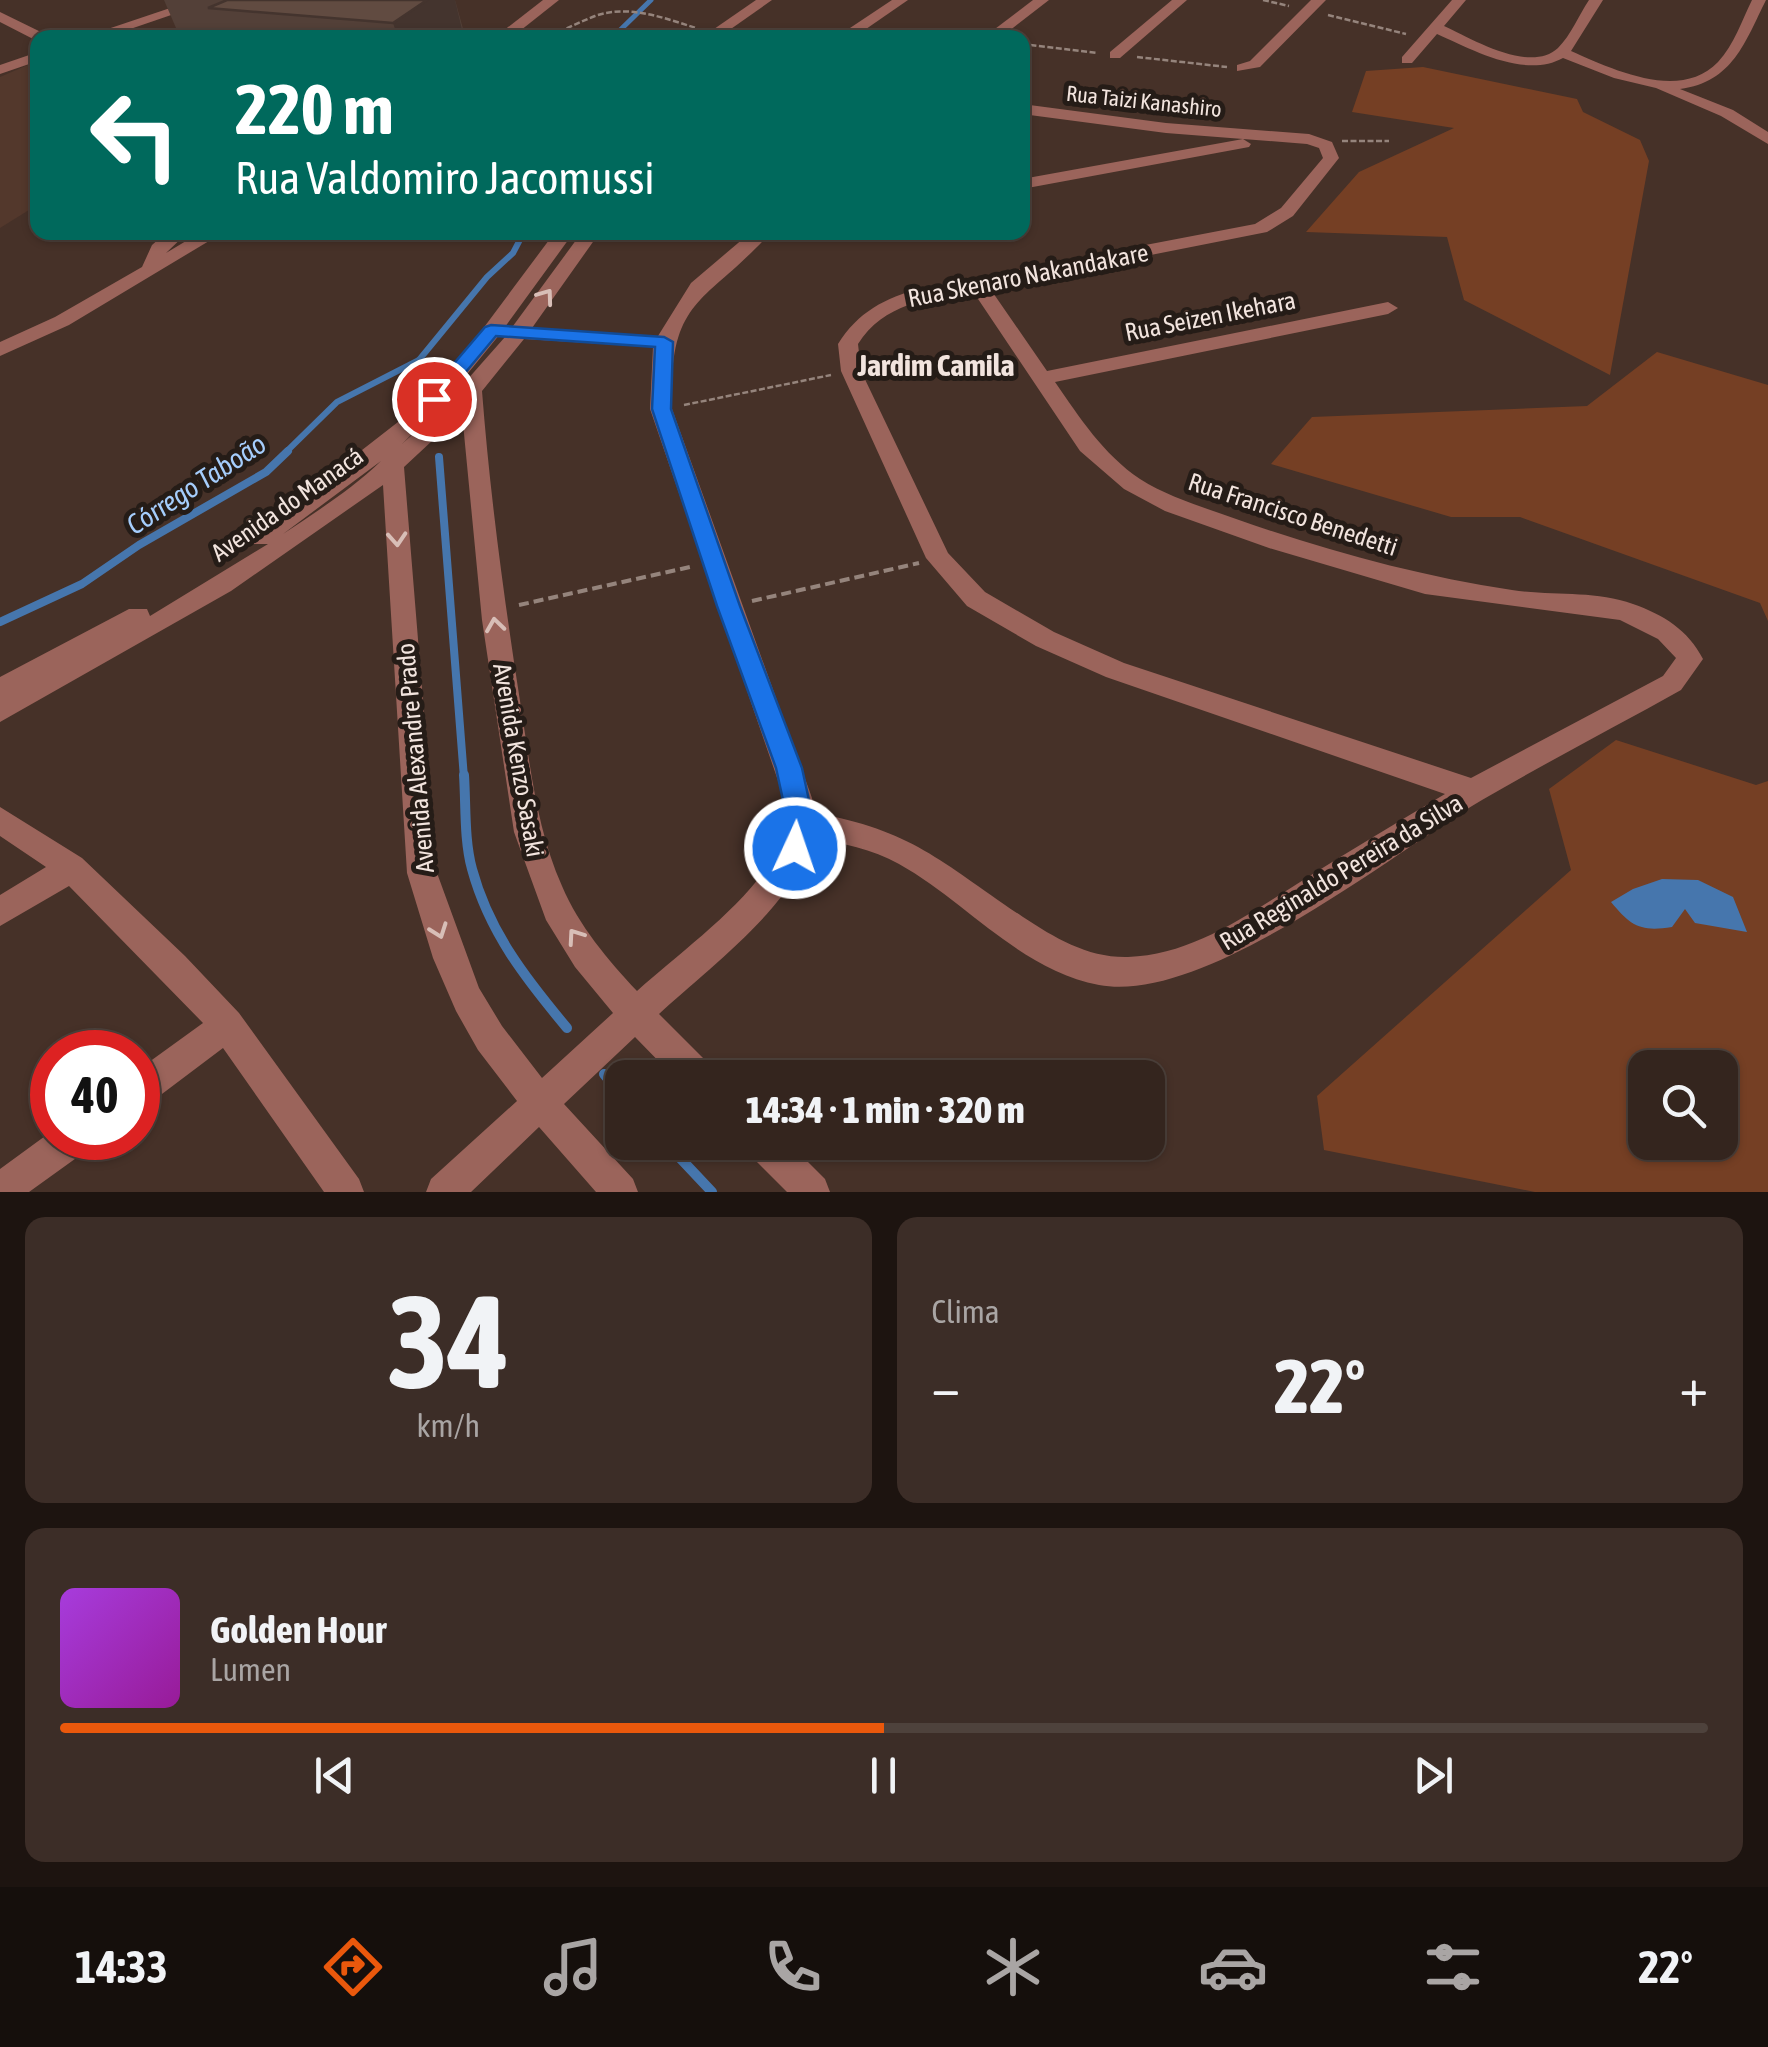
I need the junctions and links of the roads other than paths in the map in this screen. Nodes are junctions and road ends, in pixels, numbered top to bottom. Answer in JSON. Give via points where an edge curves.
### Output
{"nodes":[{"id":1,"x":552,"y":0,"type":"edge"},
{"id":2,"x":765,"y":0,"type":"edge"},
{"id":3,"x":902,"y":0,"type":"edge"},
{"id":4,"x":1042,"y":0,"type":"edge"},
{"id":5,"x":1180,"y":0,"type":"edge"},
{"id":6,"x":1459,"y":0,"type":"edge"},
{"id":7,"x":1596,"y":0,"type":"edge"},
{"id":8,"x":1759,"y":0,"type":"edge"},
{"id":9,"x":213,"y":1,"type":"edge"},
{"id":10,"x":187,"y":2,"type":"edge"},
{"id":11,"x":1313,"y":5,"type":"edge"},
{"id":12,"x":0,"y":16,"type":"edge"},
{"id":13,"x":110,"y":30,"type":"edge"},
{"id":14,"x":512,"y":30,"type":"edge"},
{"id":15,"x":726,"y":30,"type":"edge"},
{"id":16,"x":855,"y":30,"type":"edge"},
{"id":17,"x":1001,"y":30,"type":"edge"},
{"id":18,"x":30,"y":32,"type":"edge"},
{"id":19,"x":1430,"y":33,"type":"junction"},
{"id":20,"x":0,"y":52,"type":"edge"},
{"id":21,"x":1115,"y":54,"type":"dead end"},
{"id":22,"x":1556,"y":55,"type":"junction"},
{"id":23,"x":30,"y":58,"type":"edge"},
{"id":24,"x":30,"y":59,"type":"edge"},
{"id":25,"x":1407,"y":60,"type":"dead end"},
{"id":26,"x":1242,"y":68,"type":"dead end"},
{"id":27,"x":0,"y":70,"type":"edge"},
{"id":28,"x":1650,"y":83,"type":"junction"},
{"id":29,"x":1536,"y":84,"type":"dead end"},
{"id":30,"x":1030,"y":110,"type":"edge"},
{"id":31,"x":1166,"y":128,"type":"junction"},
{"id":32,"x":1260,"y":135,"type":"junction"},
{"id":33,"x":1768,"y":139,"type":"edge"},
{"id":34,"x":1184,"y":155,"type":"junction"},
{"id":35,"x":1030,"y":183,"type":"edge"},
{"id":36,"x":168,"y":240,"type":"edge"},
{"id":37,"x":202,"y":240,"type":"edge"},
{"id":38,"x":559,"y":240,"type":"edge"},
{"id":39,"x":585,"y":240,"type":"edge"},
{"id":40,"x":753,"y":240,"type":"edge"},
{"id":41,"x":154,"y":270,"type":"junction"},
{"id":42,"x":978,"y":283,"type":"junction"},
{"id":43,"x":1388,"y":308,"type":"dead end"},
{"id":44,"x":491,"y":330,"type":"junction"},
{"id":45,"x":518,"y":332,"type":"junction"},
{"id":46,"x":664,"y":342,"type":"junction"},
{"id":47,"x":0,"y":350,"type":"edge"},
{"id":48,"x":1043,"y":378,"type":"junction"},
{"id":49,"x":471,"y":387,"type":"junction"},
{"id":50,"x":450,"y":412,"type":"junction"},
{"id":51,"x":417,"y":416,"type":"junction"},
{"id":52,"x":474,"y":430,"type":"junction"},
{"id":53,"x":391,"y":453,"type":"junction"},
{"id":54,"x":1683,"y":646,"type":"joint"},
{"id":55,"x":0,"y":689,"type":"edge"},
{"id":56,"x":0,"y":711,"type":"edge"},
{"id":57,"x":1473,"y":791,"type":"junction"},
{"id":58,"x":0,"y":820,"type":"edge"},
{"id":59,"x":801,"y":823,"type":"junction"},
{"id":60,"x":71,"y":868,"type":"junction"},
{"id":61,"x":0,"y":912,"type":"edge"},
{"id":62,"x":635,"y":1013,"type":"junction"},
{"id":63,"x":226,"y":1026,"type":"junction"},
{"id":64,"x":681,"y":1060,"type":"edge"},
{"id":65,"x":160,"y":1074,"type":"edge"},
{"id":66,"x":540,"y":1100,"type":"junction"},
{"id":67,"x":43,"y":1160,"type":"edge"},
{"id":68,"x":781,"y":1160,"type":"edge"},
{"id":69,"x":0,"y":1191,"type":"edge"},
{"id":70,"x":346,"y":1192,"type":"edge"},
{"id":71,"x":444,"y":1192,"type":"edge"},
{"id":72,"x":620,"y":1192,"type":"edge"},
{"id":73,"x":812,"y":1192,"type":"edge"}],
"edges":[{"from":1,"to":14,"type":"street"},
{"from":2,"to":15,"type":"street"},
{"from":3,"to":16,"type":"street"},
{"from":4,"to":17,"type":"street"},
{"from":5,"to":21,"type":"street"},
{"from":6,"to":19,"type":"street"},
{"from":7,"to":22,"type":"street"},
{"from":8,"to":28,"type":"street","via":[[1721,69],[1702,79]]},
{"from":9,"to":10,"type":"street"},
{"from":10,"to":13,"type":"street"},
{"from":11,"to":26,"type":"street","via":[[1255,64]]},
{"from":12,"to":18,"type":"street"},
{"from":19,"to":22,"type":"street","via":[[1506,56]]},
{"from":19,"to":25,"type":"street"},
{"from":20,"to":23,"type":"street"},
{"from":22,"to":28,"type":"street"},
{"from":22,"to":29,"type":"street"},
{"from":24,"to":27,"type":"street"},
{"from":28,"to":33,"type":"street","via":[[1728,112]]},
{"from":30,"to":31,"type":"street","name":"Rua Taizi Kanashiro"},
{"from":31,"to":32,"type":"street","name":"Rua Taizi Kanashiro"},
{"from":31,"to":34,"type":"street"},
{"from":32,"to":34,"type":"street"},
{"from":32,"to":42,"type":"street","name":"Rua Skenaro Nakandakare","via":[[1318,141],[1330,149],[1327,165],[1288,212],[1261,228]]},
{"from":34,"to":35,"type":"street"},
{"from":36,"to":41,"type":"street","via":[[150,264]]},
{"from":37,"to":41,"type":"street"},
{"from":38,"to":44,"type":"street","name":"Avenida do Manacá"},
{"from":45,"to":39,"type":"street","name":"Avenida do Manacá","one_way":true},
{"from":40,"to":46,"type":"street","via":[[698,287]]},
{"from":41,"to":47,"type":"street"},
{"from":42,"to":48,"type":"street","name":"Rua Francisco Benedetti"},
{"from":42,"to":57,"type":"street","name":"Rua Skenaro Nakandakare","via":[[880,309],[848,344],[851,372],[938,558],[956,581],[1007,619],[1115,670]]},
{"from":43,"to":48,"type":"street","name":"Rua Seizen Ikehara"},
{"from":44,"to":45,"type":"street"},
{"from":44,"to":51,"type":"street","name":"Avenida do Manacá"},
{"from":45,"to":46,"type":"street"},
{"from":45,"to":49,"type":"street","name":"Avenida do Manacá"},
{"from":46,"to":59,"type":"street","via":[[662,409],[789,768]]},
{"from":48,"to":54,"type":"street","name":"Rua Francisco Benedetti","via":[[1106,465],[1173,505],[1425,585],[1627,612]]},
{"from":49,"to":50,"type":"street","name":"Avenida do Manacá"},
{"from":49,"to":52,"type":"street","name":"Avenida Kenzo Sasaki"},
{"from":50,"to":51,"type":"street"},
{"from":50,"to":52,"type":"street"},
{"from":50,"to":53,"type":"street","name":"Avenida do Manacá"},
{"from":51,"to":53,"type":"street","name":"Avenida do Manacá"},
{"from":62,"to":52,"type":"street","name":"Avenida Kenzo Sasaki","one_way":true,"via":[[560,914],[526,829]]},
{"from":53,"to":55,"type":"street","name":"Avenida do Manacá","via":[[138,616]]},
{"from":53,"to":56,"type":"street","name":"Avenida do Manacá","via":[[218,586]]},
{"from":53,"to":66,"type":"street","name":"Avenida Alexandre Prado","one_way":true,"via":[[422,873],[457,980],[489,1037]]},
{"from":54,"to":57,"type":"street","name":"Rua Reginaldo Pereira da Silva","via":[[1690,660],[1672,682]]},
{"from":57,"to":59,"type":"street","name":"Rua Reginaldo Pereira da Silva","via":[[1237,938],[1162,969],[1124,974],[1054,956],[899,849]]},
{"from":58,"to":60,"type":"street"},
{"from":59,"to":62,"type":"street","via":[[784,871],[764,895]]},
{"from":60,"to":61,"type":"street"},
{"from":60,"to":63,"type":"street"},
{"from":62,"to":64,"type":"street","name":"Avenida Kenzo Sasaki"},
{"from":62,"to":66,"type":"street"},
{"from":63,"to":65,"type":"street"},
{"from":63,"to":70,"type":"street"},
{"from":66,"to":71,"type":"street"},
{"from":66,"to":72,"type":"street","name":"Avenida Alexandre Prado"},
{"from":67,"to":69,"type":"street"},
{"from":68,"to":73,"type":"street"}]}
